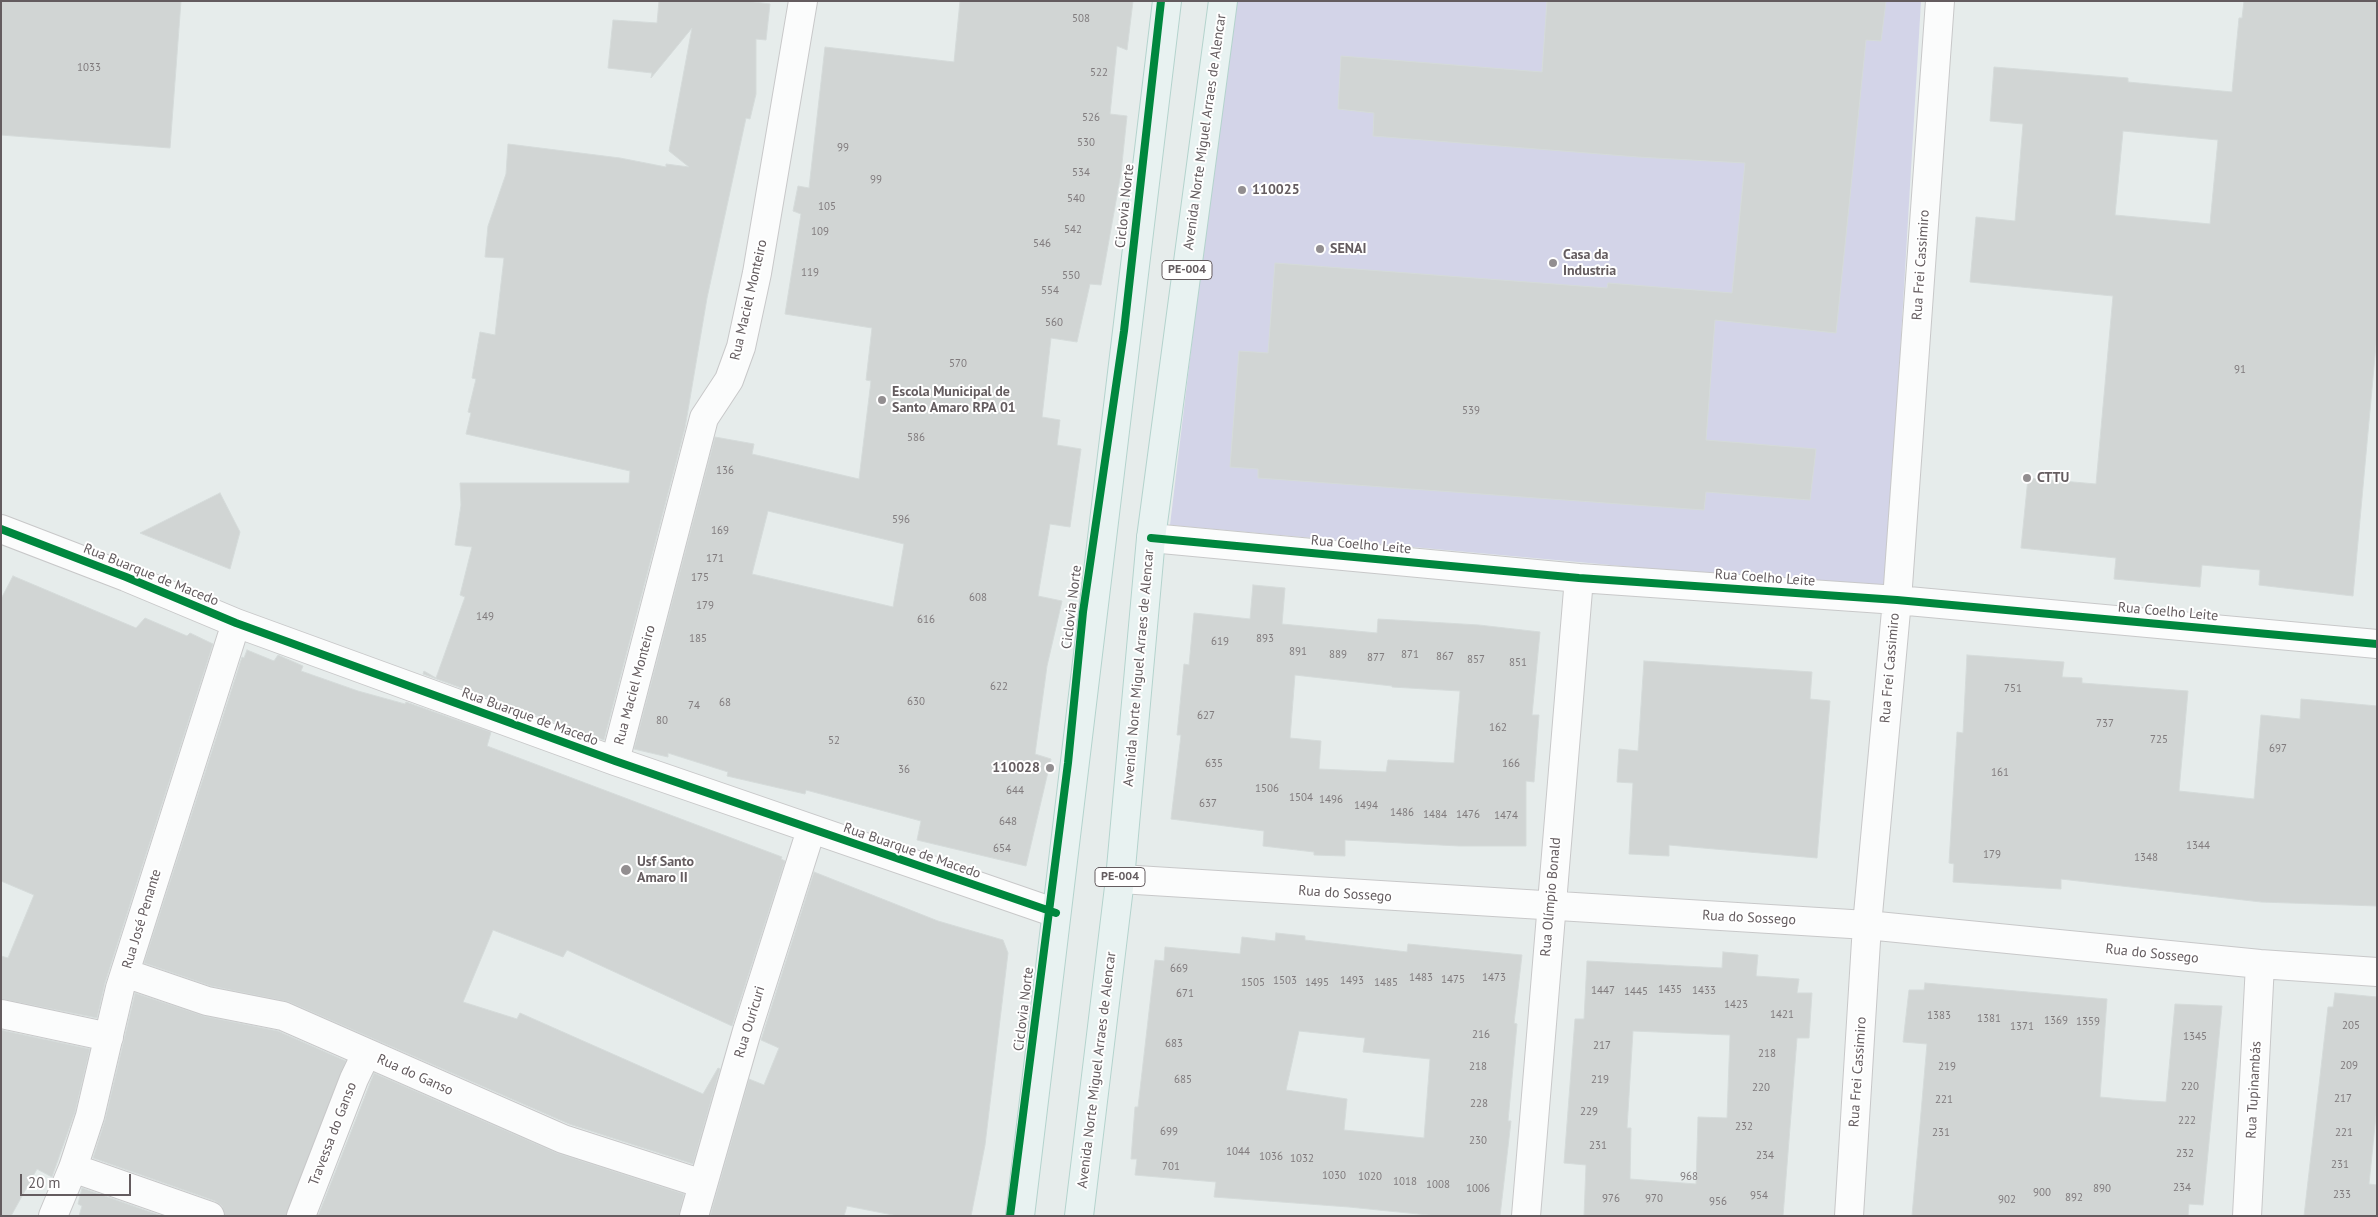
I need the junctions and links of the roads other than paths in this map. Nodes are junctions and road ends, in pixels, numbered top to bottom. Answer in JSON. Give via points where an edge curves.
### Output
{"nodes":[{"id":1,"x":803,"y":1,"type":"edge"},
{"id":2,"x":1167,"y":1,"type":"edge"},
{"id":3,"x":1223,"y":1,"type":"edge"},
{"id":4,"x":1940,"y":1,"type":"edge"},
{"id":5,"x":1,"y":529,"type":"edge"},
{"id":6,"x":1151,"y":538,"type":"junction"},
{"id":7,"x":1579,"y":578,"type":"junction"},
{"id":8,"x":1897,"y":600,"type":"junction"},
{"id":9,"x":236,"y":623,"type":"junction"},
{"id":10,"x":2377,"y":644,"type":"edge"},
{"id":11,"x":615,"y":761,"type":"junction"},
{"id":12,"x":811,"y":830,"type":"junction"},
{"id":13,"x":1120,"y":879,"type":"junction"},
{"id":14,"x":1550,"y":907,"type":"junction"},
{"id":15,"x":1056,"y":913,"type":"junction"},
{"id":16,"x":1867,"y":925,"type":"junction"},
{"id":17,"x":2260,"y":964,"type":"junction"},
{"id":18,"x":2377,"y":972,"type":"edge"},
{"id":19,"x":125,"y":973,"type":"junction"},
{"id":20,"x":1,"y":1014,"type":"edge"},
{"id":21,"x":109,"y":1037,"type":"junction"},
{"id":22,"x":366,"y":1054,"type":"junction"},
{"id":23,"x":73,"y":1168,"type":"junction"},
{"id":24,"x":703,"y":1184,"type":"junction"},
{"id":25,"x":53,"y":1216,"type":"edge"},
{"id":26,"x":210,"y":1216,"type":"edge"},
{"id":27,"x":302,"y":1216,"type":"edge"},
{"id":28,"x":694,"y":1216,"type":"edge"},
{"id":29,"x":1020,"y":1216,"type":"edge"},
{"id":30,"x":1079,"y":1216,"type":"edge"},
{"id":31,"x":1526,"y":1216,"type":"edge"},
{"id":32,"x":1848,"y":1216,"type":"edge"},
{"id":33,"x":2248,"y":1216,"type":"edge"}],
"edges":[{"from":1,"to":11,"type":"street","name":"Rua Maciel Monteiro","via":[[757,273],[740,347],[729,380],[704,418]]},
{"from":2,"to":15,"type":"main road"},
{"from":3,"to":6,"type":"main road","name":"Avenida Norte Miguel Arraes de Alencar","number":"PE-004"},
{"from":4,"to":8,"type":"street","name":"Rua Frei Cassimiro"},
{"from":5,"to":9,"type":"street","name":"Rua Buarque de Macedo"},
{"from":6,"to":7,"type":"street","name":"Rua Coelho Leite"},
{"from":6,"to":13,"type":"main road","name":"Avenida Norte Miguel Arraes de Alencar","number":"PE-004"},
{"from":7,"to":8,"type":"street","name":"Rua Coelho Leite"},
{"from":7,"to":14,"type":"street","name":"Rua Olímpio Bonald"},
{"from":8,"to":10,"type":"street","name":"Rua Coelho Leite"},
{"from":8,"to":16,"type":"street","name":"Rua Frei Cassimiro"},
{"from":9,"to":11,"type":"street","name":"Rua Buarque de Macedo"},
{"from":9,"to":19,"type":"street","name":"Rua José Penante"},
{"from":11,"to":12,"type":"street","name":"Rua Buarque de Macedo"},
{"from":12,"to":15,"type":"street","name":"Rua Buarque de Macedo"},
{"from":12,"to":24,"type":"street","name":"Rua Ouricuri","via":[[747,1031]]},
{"from":13,"to":14,"type":"street","name":"Rua do Sossego"},
{"from":13,"to":30,"type":"main road","name":"Avenida Norte Miguel Arraes de Alencar","number":"PE-004"},
{"from":14,"to":16,"type":"street","name":"Rua do Sossego"},
{"from":14,"to":31,"type":"street","name":"Rua Olímpio Bonald"},
{"from":15,"to":29,"type":"main road"},
{"from":16,"to":17,"type":"street","name":"Rua do Sossego"},
{"from":16,"to":32,"type":"street","name":"Rua Frei Cassimiro"},
{"from":17,"to":18,"type":"street","name":"Rua do Sossego"},
{"from":17,"to":33,"type":"street","name":"Rua Tupinambás"},
{"from":19,"to":21,"type":"street","name":"Rua José Penante"},
{"from":19,"to":22,"type":"street","name":"Rua do Ganso","via":[[207,1002],[283,1016]]},
{"from":20,"to":21,"type":"street"},
{"from":21,"to":23,"type":"street","name":"Rua José Penante","via":[[90,1116]]},
{"from":22,"to":24,"type":"street","name":"Rua do Ganso","via":[[563,1140]]},
{"from":22,"to":27,"type":"street","name":"Travessa do Ganso"},
{"from":23,"to":25,"type":"street","name":"Rua José Penante"},
{"from":23,"to":26,"type":"street"},
{"from":24,"to":28,"type":"street","name":"Rua Ouricuri"}]}
